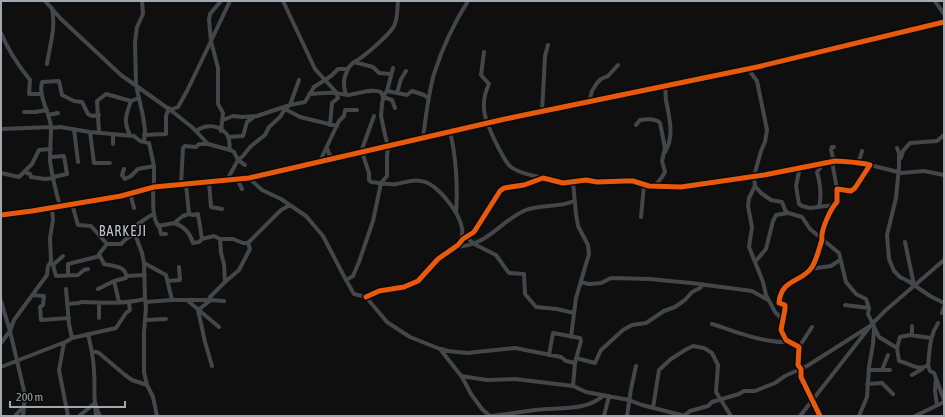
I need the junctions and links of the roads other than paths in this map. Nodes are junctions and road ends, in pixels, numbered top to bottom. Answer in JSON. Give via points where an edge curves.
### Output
{"nodes":[{"id":1,"x":45,"y":1,"type":"edge"},
{"id":2,"x":142,"y":1,"type":"edge"},
{"id":3,"x":221,"y":1,"type":"edge"},
{"id":4,"x":230,"y":1,"type":"edge"},
{"id":5,"x":283,"y":1,"type":"edge"},
{"id":6,"x":398,"y":1,"type":"edge"},
{"id":7,"x":468,"y":1,"type":"edge"},
{"id":8,"x":935,"y":1,"type":"edge"},
{"id":9,"x":50,"y":5,"type":"edge"},
{"id":10,"x":944,"y":14,"type":"edge"},
{"id":11,"x":944,"y":22,"type":"edge"},
{"id":12,"x":1,"y":33,"type":"edge"},
{"id":13,"x":211,"y":41,"type":"junction"},
{"id":14,"x":548,"y":45,"type":"dead end"},
{"id":15,"x":484,"y":52,"type":"dead end"},
{"id":16,"x":354,"y":62,"type":"junction"},
{"id":17,"x":47,"y":64,"type":"dead end"},
{"id":18,"x":618,"y":65,"type":"dead end"},
{"id":19,"x":394,"y":68,"type":"dead end"},
{"id":20,"x":348,"y":69,"type":"junction"},
{"id":21,"x":748,"y":69,"type":"junction"},
{"id":22,"x":406,"y":71,"type":"dead end"},
{"id":23,"x":391,"y":74,"type":"junction"},
{"id":24,"x":299,"y":80,"type":"dead end"},
{"id":25,"x":326,"y":80,"type":"junction"},
{"id":26,"x":136,"y":86,"type":"junction"},
{"id":27,"x":666,"y":86,"type":"junction"},
{"id":28,"x":387,"y":91,"type":"junction"},
{"id":29,"x":336,"y":92,"type":"junction"},
{"id":30,"x":397,"y":93,"type":"junction"},
{"id":31,"x":42,"y":94,"type":"junction"},
{"id":32,"x":309,"y":94,"type":"junction"},
{"id":33,"x":346,"y":95,"type":"junction"},
{"id":34,"x":383,"y":97,"type":"junction"},
{"id":35,"x":139,"y":98,"type":"junction"},
{"id":36,"x":428,"y":98,"type":"junction"},
{"id":37,"x":131,"y":101,"type":"junction"},
{"id":38,"x":590,"y":102,"type":"junction"},
{"id":39,"x":290,"y":104,"type":"junction"},
{"id":40,"x":395,"y":108,"type":"dead end"},
{"id":41,"x":170,"y":109,"type":"junction"},
{"id":42,"x":285,"y":109,"type":"junction"},
{"id":43,"x":357,"y":110,"type":"dead end"},
{"id":44,"x":24,"y":112,"type":"dead end"},
{"id":45,"x":542,"y":112,"type":"junction"},
{"id":46,"x":48,"y":113,"type":"junction"},
{"id":47,"x":58,"y":113,"type":"dead end"},
{"id":48,"x":99,"y":115,"type":"junction"},
{"id":49,"x":254,"y":116,"type":"junction"},
{"id":50,"x":374,"y":116,"type":"dead end"},
{"id":51,"x":223,"y":120,"type":"junction"},
{"id":52,"x":486,"y":124,"type":"junction"},
{"id":53,"x":330,"y":125,"type":"junction"},
{"id":54,"x":636,"y":125,"type":"dead end"},
{"id":55,"x":337,"y":126,"type":"junction"},
{"id":56,"x":50,"y":128,"type":"junction"},
{"id":57,"x":1,"y":129,"type":"edge"},
{"id":58,"x":74,"y":129,"type":"junction"},
{"id":59,"x":196,"y":131,"type":"junction"},
{"id":60,"x":221,"y":131,"type":"junction"},
{"id":61,"x":90,"y":132,"type":"junction"},
{"id":62,"x":99,"y":132,"type":"junction"},
{"id":63,"x":450,"y":132,"type":"junction"},
{"id":64,"x":112,"y":134,"type":"junction"},
{"id":65,"x":130,"y":135,"type":"junction"},
{"id":66,"x":144,"y":135,"type":"junction"},
{"id":67,"x":944,"y":135,"type":"edge"},
{"id":68,"x":228,"y":137,"type":"junction"},
{"id":69,"x":423,"y":138,"type":"junction"},
{"id":70,"x":144,"y":142,"type":"junction"},
{"id":71,"x":113,"y":144,"type":"dead end"},
{"id":72,"x":208,"y":144,"type":"junction"},
{"id":73,"x":388,"y":146,"type":"junction"},
{"id":74,"x":327,"y":147,"type":"junction"},
{"id":75,"x":834,"y":147,"type":"dead end"},
{"id":76,"x":897,"y":148,"type":"dead end"},
{"id":77,"x":51,"y":149,"type":"junction"},
{"id":78,"x":230,"y":150,"type":"junction"},
{"id":79,"x":862,"y":151,"type":"dead end"},
{"id":80,"x":362,"y":152,"type":"junction"},
{"id":81,"x":664,"y":154,"type":"junction"},
{"id":82,"x":51,"y":157,"type":"junction"},
{"id":83,"x":334,"y":159,"type":"junction"},
{"id":84,"x":238,"y":160,"type":"junction"},
{"id":85,"x":320,"y":161,"type":"junction"},
{"id":86,"x":78,"y":162,"type":"dead end"},
{"id":87,"x":834,"y":162,"type":"junction"},
{"id":88,"x":857,"y":162,"type":"junction"},
{"id":89,"x":110,"y":163,"type":"dead end"},
{"id":90,"x":822,"y":163,"type":"junction"},
{"id":91,"x":245,"y":165,"type":"dead end"},
{"id":92,"x":870,"y":165,"type":"junction"},
{"id":93,"x":154,"y":166,"type":"junction"},
{"id":94,"x":800,"y":167,"type":"junction"},
{"id":95,"x":124,"y":169,"type":"dead end"},
{"id":96,"x":24,"y":172,"type":"junction"},
{"id":97,"x":899,"y":172,"type":"junction"},
{"id":98,"x":1,"y":173,"type":"edge"},
{"id":99,"x":944,"y":175,"type":"edge"},
{"id":100,"x":754,"y":176,"type":"junction"},
{"id":101,"x":54,"y":178,"type":"junction"},
{"id":102,"x":249,"y":178,"type":"junction"},
{"id":103,"x":544,"y":178,"type":"junction"},
{"id":104,"x":237,"y":179,"type":"junction"},
{"id":105,"x":227,"y":180,"type":"junction"},
{"id":106,"x":209,"y":182,"type":"junction"},
{"id":107,"x":573,"y":182,"type":"junction"},
{"id":108,"x":184,"y":184,"type":"junction"},
{"id":109,"x":381,"y":184,"type":"junction"},
{"id":110,"x":644,"y":185,"type":"junction"},
{"id":111,"x":655,"y":186,"type":"junction"},
{"id":112,"x":755,"y":186,"type":"junction"},
{"id":113,"x":154,"y":187,"type":"junction"},
{"id":114,"x":242,"y":189,"type":"dead end"},
{"id":115,"x":837,"y":189,"type":"junction"},
{"id":116,"x":130,"y":193,"type":"junction"},
{"id":117,"x":574,"y":201,"type":"junction"},
{"id":118,"x":72,"y":204,"type":"junction"},
{"id":119,"x":290,"y":205,"type":"junction"},
{"id":120,"x":60,"y":206,"type":"junction"},
{"id":121,"x":819,"y":206,"type":"junction"},
{"id":122,"x":834,"y":206,"type":"junction"},
{"id":123,"x":52,"y":208,"type":"junction"},
{"id":124,"x":134,"y":208,"type":"dead end"},
{"id":125,"x":222,"y":209,"type":"dead end"},
{"id":126,"x":788,"y":212,"type":"junction"},
{"id":127,"x":456,"y":213,"type":"junction"},
{"id":128,"x":154,"y":214,"type":"junction"},
{"id":129,"x":189,"y":214,"type":"junction"},
{"id":130,"x":1,"y":215,"type":"edge"},
{"id":131,"x":641,"y":217,"type":"dead end"},
{"id":132,"x":174,"y":223,"type":"junction"},
{"id":133,"x":159,"y":226,"type":"junction"},
{"id":134,"x":134,"y":234,"type":"junction"},
{"id":135,"x":166,"y":234,"type":"dead end"},
{"id":136,"x":466,"y":237,"type":"junction"},
{"id":137,"x":202,"y":239,"type":"junction"},
{"id":138,"x":220,"y":239,"type":"junction"},
{"id":139,"x":822,"y":240,"type":"junction"},
{"id":140,"x":460,"y":242,"type":"junction"},
{"id":141,"x":905,"y":242,"type":"dead end"},
{"id":142,"x":248,"y":243,"type":"junction"},
{"id":143,"x":107,"y":244,"type":"junction"},
{"id":144,"x":474,"y":244,"type":"junction"},
{"id":145,"x":455,"y":248,"type":"junction"},
{"id":146,"x":63,"y":256,"type":"dead end"},
{"id":147,"x":100,"y":256,"type":"junction"},
{"id":148,"x":840,"y":260,"type":"junction"},
{"id":149,"x":944,"y":260,"type":"edge"},
{"id":150,"x":755,"y":262,"type":"junction"},
{"id":151,"x":144,"y":263,"type":"junction"},
{"id":152,"x":51,"y":264,"type":"junction"},
{"id":153,"x":179,"y":267,"type":"dead end"},
{"id":154,"x":88,"y":269,"type":"dead end"},
{"id":155,"x":810,"y":269,"type":"junction"},
{"id":156,"x":56,"y":274,"type":"junction"},
{"id":157,"x":47,"y":275,"type":"junction"},
{"id":158,"x":68,"y":275,"type":"junction"},
{"id":159,"x":145,"y":275,"type":"junction"},
{"id":160,"x":126,"y":276,"type":"junction"},
{"id":161,"x":346,"y":280,"type":"junction"},
{"id":162,"x":114,"y":281,"type":"junction"},
{"id":163,"x":168,"y":282,"type":"junction"},
{"id":164,"x":225,"y":282,"type":"junction"},
{"id":165,"x":580,"y":282,"type":"junction"},
{"id":166,"x":703,"y":284,"type":"junction"},
{"id":167,"x":914,"y":285,"type":"junction"},
{"id":168,"x":98,"y":289,"type":"dead end"},
{"id":169,"x":66,"y":290,"type":"dead end"},
{"id":170,"x":33,"y":295,"type":"junction"},
{"id":171,"x":366,"y":297,"type":"junction"},
{"id":172,"x":172,"y":300,"type":"junction"},
{"id":173,"x":187,"y":300,"type":"junction"},
{"id":174,"x":211,"y":300,"type":"junction"},
{"id":175,"x":768,"y":300,"type":"junction"},
{"id":176,"x":1,"y":301,"type":"edge"},
{"id":177,"x":145,"y":301,"type":"junction"},
{"id":178,"x":224,"y":301,"type":"dead end"},
{"id":179,"x":119,"y":302,"type":"junction"},
{"id":180,"x":129,"y":302,"type":"junction"},
{"id":181,"x":99,"y":303,"type":"junction"},
{"id":182,"x":944,"y":303,"type":"edge"},
{"id":183,"x":67,"y":304,"type":"junction"},
{"id":184,"x":845,"y":305,"type":"dead end"},
{"id":185,"x":944,"y":307,"type":"edge"},
{"id":186,"x":869,"y":308,"type":"junction"},
{"id":187,"x":198,"y":310,"type":"junction"},
{"id":188,"x":574,"y":313,"type":"junction"},
{"id":189,"x":942,"y":313,"type":"dead end"},
{"id":190,"x":69,"y":318,"type":"junction"},
{"id":191,"x":99,"y":318,"type":"dead end"},
{"id":192,"x":166,"y":319,"type":"dead end"},
{"id":193,"x":146,"y":320,"type":"junction"},
{"id":194,"x":783,"y":320,"type":"junction"},
{"id":195,"x":938,"y":323,"type":"dead end"},
{"id":196,"x":712,"y":324,"type":"dead end"},
{"id":197,"x":912,"y":326,"type":"dead end"},
{"id":198,"x":219,"y":327,"type":"dead end"},
{"id":199,"x":812,"y":327,"type":"dead end"},
{"id":200,"x":873,"y":327,"type":"junction"},
{"id":201,"x":10,"y":331,"type":"junction"},
{"id":202,"x":88,"y":334,"type":"junction"},
{"id":203,"x":912,"y":335,"type":"junction"},
{"id":204,"x":571,"y":337,"type":"junction"},
{"id":205,"x":72,"y":338,"type":"junction"},
{"id":206,"x":931,"y":338,"type":"junction"},
{"id":207,"x":65,"y":342,"type":"junction"},
{"id":208,"x":790,"y":342,"type":"junction"},
{"id":209,"x":1,"y":343,"type":"edge"},
{"id":210,"x":799,"y":347,"type":"junction"},
{"id":211,"x":897,"y":348,"type":"junction"},
{"id":212,"x":440,"y":349,"type":"junction"},
{"id":213,"x":92,"y":352,"type":"junction"},
{"id":214,"x":549,"y":355,"type":"junction"},
{"id":215,"x":888,"y":355,"type":"dead end"},
{"id":216,"x":576,"y":358,"type":"junction"},
{"id":217,"x":17,"y":360,"type":"junction"},
{"id":218,"x":575,"y":363,"type":"junction"},
{"id":219,"x":212,"y":366,"type":"dead end"},
{"id":220,"x":636,"y":366,"type":"dead end"},
{"id":221,"x":926,"y":366,"type":"junction"},
{"id":222,"x":1,"y":367,"type":"edge"},
{"id":223,"x":801,"y":369,"type":"junction"},
{"id":224,"x":868,"y":370,"type":"junction"},
{"id":225,"x":882,"y":370,"type":"junction"},
{"id":226,"x":890,"y":370,"type":"dead end"},
{"id":227,"x":912,"y":375,"type":"dead end"},
{"id":228,"x":461,"y":376,"type":"junction"},
{"id":229,"x":936,"y":378,"type":"junction"},
{"id":230,"x":867,"y":384,"type":"junction"},
{"id":231,"x":147,"y":385,"type":"junction"},
{"id":232,"x":573,"y":386,"type":"junction"},
{"id":233,"x":893,"y":394,"type":"dead end"},
{"id":234,"x":606,"y":396,"type":"junction"},
{"id":235,"x":629,"y":400,"type":"junction"},
{"id":236,"x":721,"y":400,"type":"junction"},
{"id":237,"x":812,"y":400,"type":"junction"},
{"id":238,"x":944,"y":401,"type":"edge"},
{"id":239,"x":94,"y":404,"type":"junction"},
{"id":240,"x":937,"y":405,"type":"junction"},
{"id":241,"x":24,"y":406,"type":"junction"},
{"id":242,"x":653,"y":408,"type":"junction"},
{"id":243,"x":16,"y":416,"type":"edge"},
{"id":244,"x":23,"y":416,"type":"edge"},
{"id":245,"x":68,"y":416,"type":"edge"},
{"id":246,"x":79,"y":416,"type":"edge"},
{"id":247,"x":96,"y":416,"type":"edge"},
{"id":248,"x":100,"y":416,"type":"edge"},
{"id":249,"x":157,"y":416,"type":"edge"},
{"id":250,"x":491,"y":416,"type":"edge"},
{"id":251,"x":604,"y":416,"type":"edge"},
{"id":252,"x":627,"y":416,"type":"edge"},
{"id":253,"x":684,"y":416,"type":"edge"},
{"id":254,"x":731,"y":416,"type":"edge"},
{"id":255,"x":800,"y":416,"type":"edge"},
{"id":256,"x":820,"y":416,"type":"edge"},
{"id":257,"x":859,"y":416,"type":"edge"},
{"id":258,"x":915,"y":416,"type":"edge"}],
"edges":[{"from":1,"to":9,"type":"street"},
{"from":2,"to":26,"type":"street","via":[[143,14],[137,27],[135,42]]},
{"from":3,"to":13,"type":"street","via":[[210,14]]},
{"from":4,"to":13,"type":"street"},
{"from":5,"to":25,"type":"street","via":[[315,68]]},
{"from":6,"to":16,"type":"street","via":[[397,18],[393,28],[362,58]]},
{"from":7,"to":36,"type":"street","via":[[441,56]]},
{"from":8,"to":10,"type":"street"},
{"from":9,"to":17,"type":"street","via":[[54,17]]},
{"from":9,"to":26,"type":"street","via":[[101,57]]},
{"from":11,"to":21,"type":"street"},
{"from":12,"to":31,"type":"street","via":[[30,80],[29,94]]},
{"from":13,"to":41,"type":"street","via":[[178,107]]},
{"from":13,"to":51,"type":"street","via":[[218,68],[218,104],[223,113]]},
{"from":14,"to":45,"type":"street","via":[[545,56]]},
{"from":15,"to":52,"type":"street","via":[[482,75],[488,84],[484,94]]},
{"from":16,"to":20,"type":"street"},
{"from":16,"to":23,"type":"street","via":[[373,67],[379,73]]},
{"from":18,"to":38,"type":"street","via":[[597,83]]},
{"from":19,"to":23,"type":"street"},
{"from":20,"to":25,"type":"street","via":[[338,69]]},
{"from":20,"to":33,"type":"street","via":[[344,78]]},
{"from":21,"to":27,"type":"street"},
{"from":21,"to":100,"type":"street","via":[[757,81],[767,130]]},
{"from":22,"to":30,"type":"street"},
{"from":23,"to":28,"type":"street"},
{"from":24,"to":39,"type":"street"},
{"from":25,"to":29,"type":"street"},
{"from":25,"to":32,"type":"street","via":[[314,87]]},
{"from":26,"to":35,"type":"street"},
{"from":26,"to":41,"type":"street"},
{"from":27,"to":38,"type":"street"},
{"from":27,"to":81,"type":"street","via":[[666,104],[671,123],[669,144]]},
{"from":28,"to":30,"type":"street"},
{"from":28,"to":34,"type":"street"},
{"from":29,"to":32,"type":"street"},
{"from":29,"to":33,"type":"street"},
{"from":29,"to":53,"type":"street","via":[[338,98],[332,103]]},
{"from":30,"to":36,"type":"street","via":[[407,96],[412,91]]},
{"from":31,"to":46,"type":"street"},
{"from":31,"to":48,"type":"street","via":[[42,82],[58,81],[62,95],[82,102],[88,114]]},
{"from":32,"to":39,"type":"street","via":[[305,102]]},
{"from":33,"to":34,"type":"street","via":[[372,90],[382,92]]},
{"from":34,"to":40,"type":"street","via":[[392,100]]},
{"from":34,"to":73,"type":"street","via":[[381,116]]},
{"from":35,"to":37,"type":"street"},
{"from":35,"to":66,"type":"street"},
{"from":36,"to":69,"type":"street"},
{"from":37,"to":48,"type":"street","via":[[106,94],[97,100]]},
{"from":37,"to":65,"type":"street","via":[[125,122]]},
{"from":38,"to":45,"type":"street"},
{"from":39,"to":42,"type":"street"},
{"from":39,"to":49,"type":"street"},
{"from":41,"to":59,"type":"street"},
{"from":41,"to":66,"type":"street","via":[[166,116],[166,134]]},
{"from":42,"to":53,"type":"street","via":[[300,117]]},
{"from":42,"to":84,"type":"street","via":[[261,139]]},
{"from":43,"to":55,"type":"street","via":[[345,110]]},
{"from":44,"to":46,"type":"street"},
{"from":45,"to":52,"type":"street"},
{"from":46,"to":47,"type":"street"},
{"from":46,"to":56,"type":"street"},
{"from":48,"to":62,"type":"street"},
{"from":49,"to":51,"type":"street","via":[[233,116]]},
{"from":49,"to":68,"type":"street","via":[[246,122],[243,136]]},
{"from":50,"to":80,"type":"street"},
{"from":51,"to":60,"type":"street"},
{"from":52,"to":63,"type":"street"},
{"from":52,"to":103,"type":"street","via":[[509,165],[521,173]]},
{"from":53,"to":55,"type":"street"},
{"from":54,"to":81,"type":"street","via":[[640,120],[656,120],[660,123]]},
{"from":55,"to":74,"type":"street"},
{"from":56,"to":57,"type":"street"},
{"from":56,"to":58,"type":"street"},
{"from":56,"to":77,"type":"street"},
{"from":58,"to":61,"type":"street"},
{"from":58,"to":86,"type":"street"},
{"from":59,"to":60,"type":"street","via":[[202,126],[212,126]]},
{"from":59,"to":72,"type":"street"},
{"from":60,"to":68,"type":"street"},
{"from":61,"to":62,"type":"street"},
{"from":61,"to":89,"type":"street","via":[[94,163]]},
{"from":62,"to":64,"type":"street"},
{"from":63,"to":69,"type":"street"},
{"from":63,"to":127,"type":"street","via":[[454,148]]},
{"from":64,"to":65,"type":"street"},
{"from":64,"to":71,"type":"street"},
{"from":65,"to":70,"type":"street"},
{"from":66,"to":70,"type":"street"},
{"from":67,"to":97,"type":"street","via":[[936,141],[910,143],[903,151]]},
{"from":68,"to":78,"type":"street"},
{"from":69,"to":73,"type":"street"},
{"from":70,"to":93,"type":"street","via":[[149,143]]},
{"from":72,"to":78,"type":"street"},
{"from":72,"to":108,"type":"street","via":[[183,148]]},
{"from":73,"to":80,"type":"street"},
{"from":73,"to":109,"type":"street","via":[[387,176]]},
{"from":74,"to":83,"type":"street"},
{"from":74,"to":85,"type":"street"},
{"from":75,"to":87,"type":"street","via":[[831,150]]},
{"from":76,"to":97,"type":"street","via":[[900,158]]},
{"from":77,"to":82,"type":"street"},
{"from":77,"to":96,"type":"street","via":[[39,150],[32,164]]},
{"from":78,"to":84,"type":"street"},
{"from":79,"to":88,"type":"street"},
{"from":80,"to":83,"type":"street"},
{"from":80,"to":109,"type":"street","via":[[369,180]]},
{"from":81,"to":111,"type":"street","via":[[662,161],[665,172]]},
{"from":82,"to":101,"type":"street"},
{"from":82,"to":101,"type":"street","via":[[64,156],[67,174]]},
{"from":83,"to":85,"type":"street"},
{"from":84,"to":91,"type":"street"},
{"from":84,"to":105,"type":"street"},
{"from":85,"to":102,"type":"street"},
{"from":87,"to":88,"type":"street"},
{"from":87,"to":90,"type":"street"},
{"from":87,"to":115,"type":"street"},
{"from":88,"to":92,"type":"street"},
{"from":90,"to":94,"type":"street"},
{"from":90,"to":121,"type":"street","via":[[816,172],[820,183]]},
{"from":92,"to":97,"type":"street"},
{"from":92,"to":115,"type":"street","via":[[852,191]]},
{"from":93,"to":95,"type":"street","via":[[138,168],[126,179],[122,175]]},
{"from":93,"to":113,"type":"street"},
{"from":94,"to":100,"type":"street"},
{"from":94,"to":121,"type":"street","via":[[796,186],[799,204],[806,207]]},
{"from":96,"to":98,"type":"street","via":[[19,177]]},
{"from":96,"to":101,"type":"street","via":[[31,177]]},
{"from":97,"to":99,"type":"street","via":[[924,171]]},
{"from":97,"to":167,"type":"street","via":[[887,235],[889,259],[894,271]]},
{"from":100,"to":111,"type":"street","via":[[681,187]]},
{"from":100,"to":112,"type":"street"},
{"from":101,"to":120,"type":"street"},
{"from":102,"to":104,"type":"street"},
{"from":102,"to":119,"type":"street","via":[[262,190]]},
{"from":103,"to":107,"type":"street"},
{"from":103,"to":136,"type":"street","via":[[500,191],[474,232]]},
{"from":104,"to":105,"type":"street"},
{"from":104,"to":114,"type":"street"},
{"from":105,"to":106,"type":"street"},
{"from":106,"to":108,"type":"street"},
{"from":106,"to":125,"type":"street","via":[[212,207]]},
{"from":107,"to":110,"type":"street","via":[[633,181]]},
{"from":107,"to":117,"type":"street"},
{"from":108,"to":113,"type":"street"},
{"from":108,"to":129,"type":"street"},
{"from":109,"to":127,"type":"street","via":[[421,180],[437,190]]},
{"from":109,"to":161,"type":"street","via":[[371,229],[353,276]]},
{"from":110,"to":111,"type":"street"},
{"from":110,"to":131,"type":"street"},
{"from":112,"to":126,"type":"street","via":[[771,200],[782,202]]},
{"from":112,"to":150,"type":"street","via":[[748,206],[752,227],[749,247]]},
{"from":113,"to":116,"type":"street"},
{"from":113,"to":128,"type":"street"},
{"from":115,"to":122,"type":"street","via":[[838,202]]},
{"from":116,"to":118,"type":"street"},
{"from":116,"to":124,"type":"street"},
{"from":117,"to":144,"type":"street","via":[[526,210]]},
{"from":117,"to":165,"type":"street","via":[[578,226],[588,245],[589,254]]},
{"from":118,"to":120,"type":"street"},
{"from":118,"to":143,"type":"street","via":[[78,225],[91,226]]},
{"from":119,"to":142,"type":"street","via":[[281,210]]},
{"from":119,"to":161,"type":"street","via":[[306,216],[323,236]]},
{"from":120,"to":123,"type":"street"},
{"from":121,"to":122,"type":"street"},
{"from":122,"to":139,"type":"street","via":[[822,230]]},
{"from":123,"to":130,"type":"street"},
{"from":123,"to":152,"type":"street"},
{"from":126,"to":139,"type":"street","via":[[802,217]]},
{"from":126,"to":150,"type":"street","via":[[776,215],[766,249]]},
{"from":127,"to":140,"type":"street","via":[[463,234]]},
{"from":128,"to":133,"type":"street"},
{"from":128,"to":134,"type":"street","via":[[134,227]]},
{"from":129,"to":132,"type":"street"},
{"from":129,"to":137,"type":"street","via":[[198,214]]},
{"from":132,"to":133,"type":"street"},
{"from":132,"to":137,"type":"street","via":[[188,232],[193,243]]},
{"from":133,"to":135,"type":"street","via":[[161,234]]},
{"from":134,"to":143,"type":"street","via":[[121,244]]},
{"from":134,"to":151,"type":"street"},
{"from":136,"to":140,"type":"street"},
{"from":136,"to":144,"type":"street"},
{"from":137,"to":138,"type":"street","via":[[214,236]]},
{"from":138,"to":142,"type":"street"},
{"from":138,"to":164,"type":"street"},
{"from":139,"to":148,"type":"street","via":[[839,253]]},
{"from":139,"to":155,"type":"street"},
{"from":140,"to":145,"type":"street"},
{"from":141,"to":167,"type":"street"},
{"from":142,"to":164,"type":"street","via":[[250,249],[242,265]]},
{"from":143,"to":147,"type":"street"},
{"from":144,"to":145,"type":"street"},
{"from":144,"to":188,"type":"street","via":[[496,255],[509,273],[524,274],[525,294],[536,307]]},
{"from":145,"to":171,"type":"street","via":[[438,259],[418,281]]},
{"from":146,"to":152,"type":"street"},
{"from":147,"to":158,"type":"street","via":[[68,264]]},
{"from":147,"to":160,"type":"street","via":[[104,264],[122,268]]},
{"from":148,"to":155,"type":"street","via":[[830,266]]},
{"from":148,"to":186,"type":"street","via":[[846,282],[856,294],[866,299]]},
{"from":149,"to":167,"type":"street"},
{"from":150,"to":175,"type":"street"},
{"from":151,"to":159,"type":"street"},
{"from":151,"to":163,"type":"street","via":[[166,275]]},
{"from":152,"to":156,"type":"street"},
{"from":152,"to":157,"type":"street","via":[[48,266]]},
{"from":153,"to":163,"type":"street","via":[[180,280]]},
{"from":154,"to":158,"type":"street","via":[[78,275]]},
{"from":155,"to":194,"type":"street","via":[[786,286],[780,295],[779,303],[785,305]]},
{"from":156,"to":157,"type":"street"},
{"from":156,"to":158,"type":"street"},
{"from":157,"to":170,"type":"street"},
{"from":159,"to":160,"type":"street"},
{"from":159,"to":177,"type":"street"},
{"from":160,"to":162,"type":"street"},
{"from":161,"to":171,"type":"street","via":[[354,294]]},
{"from":162,"to":168,"type":"street"},
{"from":162,"to":179,"type":"street"},
{"from":163,"to":172,"type":"street"},
{"from":164,"to":174,"type":"street","via":[[210,297]]},
{"from":165,"to":166,"type":"street","via":[[601,283],[610,278]]},
{"from":165,"to":188,"type":"street"},
{"from":166,"to":175,"type":"street","via":[[752,291]]},
{"from":166,"to":216,"type":"street","via":[[676,307],[664,311],[646,323],[632,325],[623,330],[601,350],[596,363]]},
{"from":167,"to":182,"type":"street"},
{"from":167,"to":200,"type":"street","via":[[886,310]]},
{"from":169,"to":183,"type":"street"},
{"from":170,"to":190,"type":"street","via":[[44,296],[43,305],[40,307],[42,320]]},
{"from":170,"to":201,"type":"street","via":[[14,320]]},
{"from":171,"to":212,"type":"street","via":[[387,322],[410,337]]},
{"from":172,"to":173,"type":"street"},
{"from":172,"to":177,"type":"street"},
{"from":173,"to":174,"type":"street"},
{"from":173,"to":187,"type":"street"},
{"from":174,"to":178,"type":"street"},
{"from":174,"to":187,"type":"street"},
{"from":175,"to":194,"type":"street"},
{"from":176,"to":201,"type":"street"},
{"from":177,"to":180,"type":"street"},
{"from":177,"to":193,"type":"street"},
{"from":179,"to":180,"type":"street"},
{"from":179,"to":181,"type":"street"},
{"from":180,"to":202,"type":"street","via":[[130,310],[116,328]]},
{"from":181,"to":183,"type":"street"},
{"from":181,"to":191,"type":"street"},
{"from":183,"to":190,"type":"street"},
{"from":184,"to":186,"type":"street"},
{"from":185,"to":189,"type":"street"},
{"from":186,"to":200,"type":"street","via":[[868,314]]},
{"from":187,"to":198,"type":"street"},
{"from":187,"to":219,"type":"street"},
{"from":188,"to":204,"type":"street"},
{"from":190,"to":205,"type":"street"},
{"from":192,"to":193,"type":"street"},
{"from":193,"to":231,"type":"street","via":[[143,362]]},
{"from":194,"to":208,"type":"street","via":[[781,330]]},
{"from":195,"to":206,"type":"street"},
{"from":196,"to":208,"type":"street","via":[[762,340]]},
{"from":197,"to":203,"type":"street"},
{"from":199,"to":210,"type":"street"},
{"from":200,"to":211,"type":"street","via":[[879,337]]},
{"from":200,"to":223,"type":"street"},
{"from":200,"to":224,"type":"street"},
{"from":200,"to":237,"type":"street"},
{"from":201,"to":209,"type":"street"},
{"from":201,"to":217,"type":"street"},
{"from":202,"to":205,"type":"street"},
{"from":202,"to":213,"type":"street"},
{"from":203,"to":206,"type":"street"},
{"from":203,"to":211,"type":"street","via":[[900,337]]},
{"from":204,"to":214,"type":"street","via":[[553,333]]},
{"from":204,"to":216,"type":"street","via":[[580,338],[581,341]]},
{"from":205,"to":207,"type":"street"},
{"from":206,"to":221,"type":"street"},
{"from":207,"to":217,"type":"street"},
{"from":207,"to":245,"type":"street","via":[[59,370]]},
{"from":208,"to":210,"type":"street"},
{"from":210,"to":223,"type":"street","via":[[798,365]]},
{"from":211,"to":221,"type":"street","via":[[899,361],[920,368]]},
{"from":212,"to":214,"type":"street","via":[[468,354],[515,348]]},
{"from":212,"to":228,"type":"street"},
{"from":213,"to":231,"type":"street","via":[[99,353],[132,380]]},
{"from":213,"to":239,"type":"street","via":[[95,373]]},
{"from":214,"to":218,"type":"street"},
{"from":215,"to":225,"type":"street"},
{"from":216,"to":218,"type":"street"},
{"from":217,"to":222,"type":"street"},
{"from":217,"to":241,"type":"street","via":[[25,395]]},
{"from":218,"to":232,"type":"street"},
{"from":220,"to":235,"type":"street"},
{"from":221,"to":227,"type":"street"},
{"from":221,"to":229,"type":"street"},
{"from":223,"to":236,"type":"street","via":[[759,389],[744,391]]},
{"from":223,"to":237,"type":"street","via":[[801,377]]},
{"from":224,"to":225,"type":"street"},
{"from":224,"to":230,"type":"street"},
{"from":225,"to":226,"type":"street"},
{"from":228,"to":232,"type":"street"},
{"from":228,"to":250,"type":"street","via":[[482,409]]},
{"from":229,"to":238,"type":"street"},
{"from":229,"to":240,"type":"street"},
{"from":230,"to":233,"type":"street","via":[[882,383]]},
{"from":230,"to":257,"type":"street","via":[[867,397]]},
{"from":231,"to":249,"type":"street","via":[[153,397]]},
{"from":232,"to":234,"type":"street"},
{"from":234,"to":235,"type":"street"},
{"from":234,"to":250,"type":"street","via":[[598,401],[568,409],[554,408]]},
{"from":234,"to":251,"type":"street"},
{"from":235,"to":242,"type":"street"},
{"from":235,"to":252,"type":"street"},
{"from":236,"to":242,"type":"street","via":[[716,392],[718,365],[712,354],[704,348],[693,346],[671,359],[659,370]]},
{"from":236,"to":253,"type":"street","via":[[690,411]]},
{"from":236,"to":254,"type":"street"},
{"from":237,"to":255,"type":"street"},
{"from":237,"to":256,"type":"street"},
{"from":238,"to":240,"type":"street"},
{"from":239,"to":246,"type":"street"},
{"from":239,"to":247,"type":"street"},
{"from":239,"to":248,"type":"street"},
{"from":240,"to":258,"type":"street"},
{"from":241,"to":243,"type":"street"},
{"from":241,"to":244,"type":"street"},
{"from":242,"to":253,"type":"street"}]}
